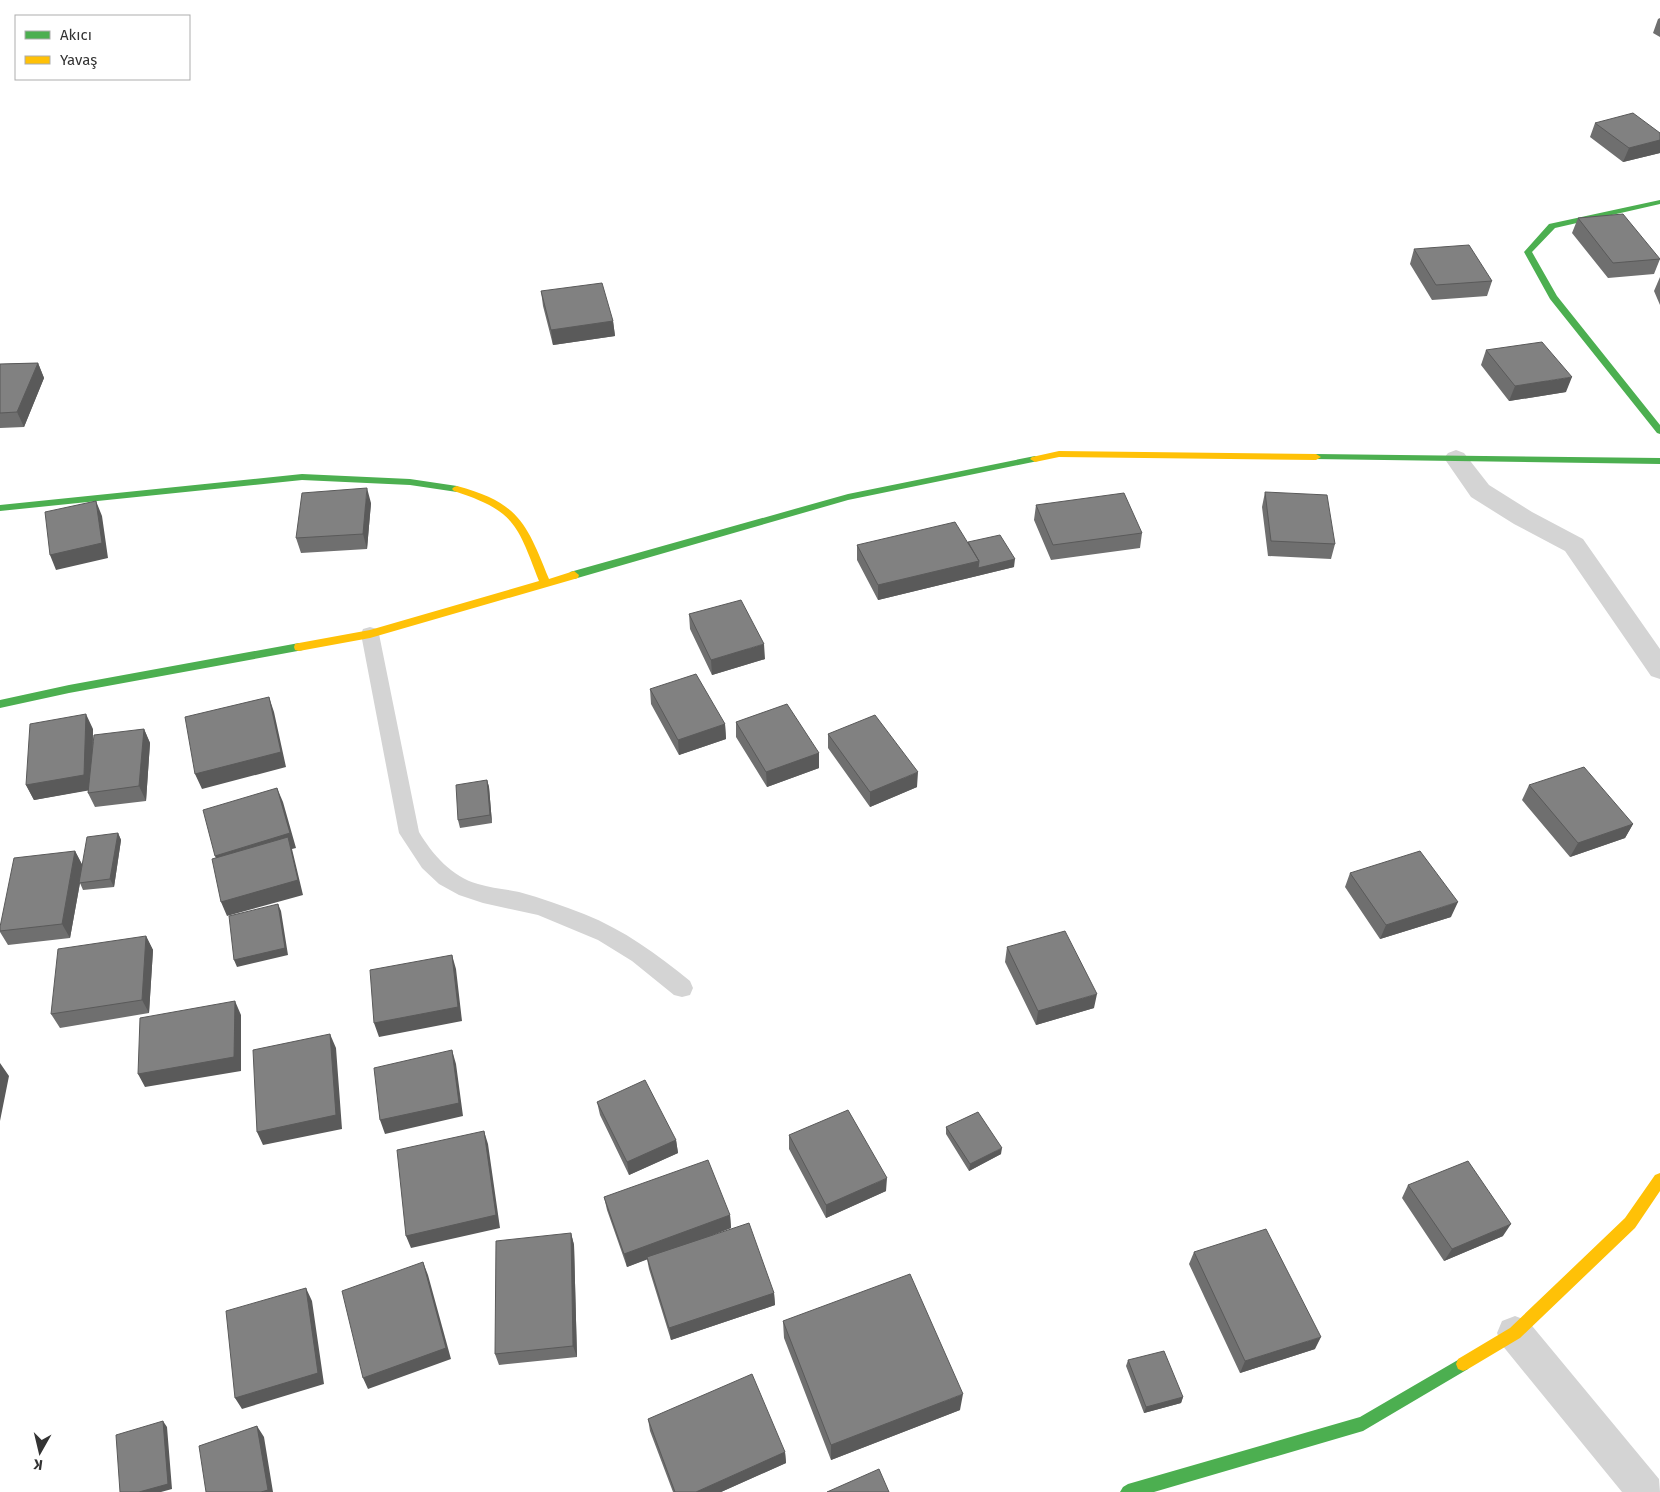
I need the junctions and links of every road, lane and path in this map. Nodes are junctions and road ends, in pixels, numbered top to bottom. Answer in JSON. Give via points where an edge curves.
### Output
{"nodes":[{"id":1,"x":1658,"y":205,"type":"edge"},
{"id":2,"x":1660,"y":431,"type":"edge"},
{"id":3,"x":1456,"y":458,"type":"junction"},
{"id":4,"x":1660,"y":461,"type":"edge"},
{"id":5,"x":0,"y":508,"type":"edge"},
{"id":6,"x":545,"y":583,"type":"junction"},
{"id":7,"x":370,"y":634,"type":"junction"},
{"id":8,"x":1660,"y":669,"type":"edge"},
{"id":9,"x":0,"y":704,"type":"edge"},
{"id":10,"x":682,"y":988,"type":"dead end"},
{"id":11,"x":1660,"y":1179,"type":"edge"},
{"id":12,"x":1515,"y":1333,"type":"junction"},
{"id":13,"x":1128,"y":1492,"type":"edge"},
{"id":14,"x":1646,"y":1492,"type":"edge"}],
"edges":[{"from":1,"to":2,"type":"street","via":[[1552,226],[1528,252],[1553,297]]},
{"from":3,"to":4,"type":"street"},
{"from":3,"to":6,"type":"street","via":[[1059,454],[848,497]]},
{"from":3,"to":8,"type":"street","via":[[1480,491],[1574,546]]},
{"from":5,"to":6,"type":"street","via":[[302,477],[410,482],[454,488],[483,496],[506,508],[522,526]]},
{"from":6,"to":7,"type":"street"},
{"from":7,"to":9,"type":"street"},
{"from":7,"to":10,"type":"lane","via":[[409,833],[420,852],[454,883],[476,893],[533,906],[595,928],[655,965]]},
{"from":11,"to":12,"type":"street","via":[[1630,1223]]},
{"from":12,"to":13,"type":"street","via":[[1363,1424]]},
{"from":12,"to":14,"type":"street"}]}
